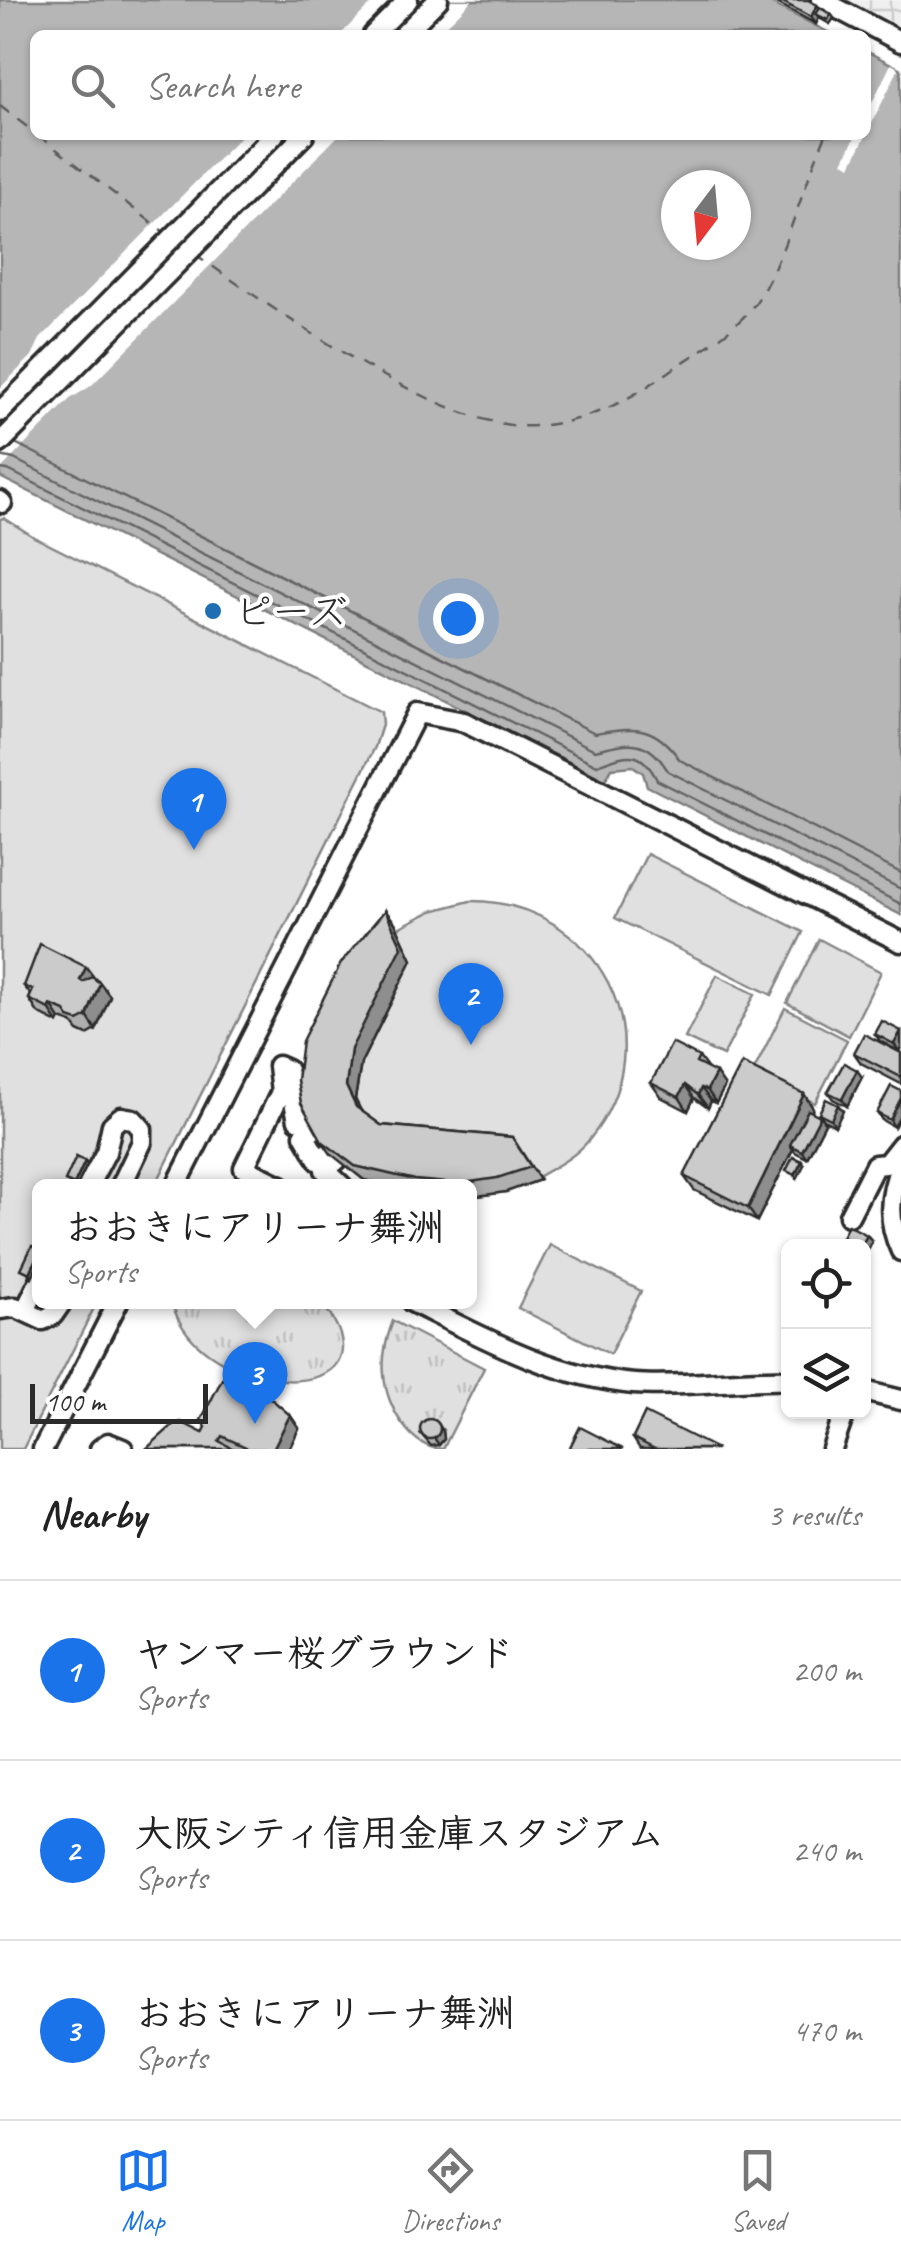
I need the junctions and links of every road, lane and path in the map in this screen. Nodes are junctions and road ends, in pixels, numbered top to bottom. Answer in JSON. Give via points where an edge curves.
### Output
{"nodes":[{"id":1,"x":408,"y":0,"type":"edge"},
{"id":2,"x":438,"y":0,"type":"edge"},
{"id":3,"x":821,"y":0,"type":"edge"},
{"id":4,"x":379,"y":30,"type":"edge"},
{"id":5,"x":408,"y":30,"type":"edge"},
{"id":6,"x":901,"y":42,"type":"edge"},
{"id":7,"x":269,"y":140,"type":"edge"},
{"id":8,"x":299,"y":140,"type":"edge"},
{"id":9,"x":0,"y":412,"type":"edge"},
{"id":10,"x":0,"y":444,"type":"edge"},
{"id":11,"x":901,"y":942,"type":"edge"},
{"id":12,"x":901,"y":1145,"type":"edge"},
{"id":13,"x":901,"y":1165,"type":"edge"},
{"id":14,"x":92,"y":1179,"type":"edge"},
{"id":15,"x":124,"y":1179,"type":"edge"},
{"id":16,"x":183,"y":1179,"type":"edge"},
{"id":17,"x":267,"y":1179,"type":"edge"},
{"id":18,"x":335,"y":1179,"type":"edge"},
{"id":19,"x":849,"y":1216,"type":"dead end"},
{"id":20,"x":901,"y":1250,"type":"edge"},
{"id":21,"x":32,"y":1295,"type":"edge"},
{"id":22,"x":0,"y":1308,"type":"edge"},
{"id":23,"x":58,"y":1309,"type":"edge"},
{"id":24,"x":114,"y":1309,"type":"edge"},
{"id":25,"x":427,"y":1309,"type":"edge"},
{"id":26,"x":24,"y":1310,"type":"junction"},
{"id":27,"x":781,"y":1380,"type":"edge"},
{"id":28,"x":871,"y":1392,"type":"edge"},
{"id":29,"x":900,"y":1396,"type":"edge"},
{"id":30,"x":843,"y":1419,"type":"edge"},
{"id":31,"x":43,"y":1449,"type":"edge"},
{"id":32,"x":100,"y":1449,"type":"edge"},
{"id":33,"x":123,"y":1449,"type":"edge"},
{"id":34,"x":832,"y":1449,"type":"edge"}],
"edges":[{"from":1,"to":4,"type":"street"},
{"from":2,"to":5,"type":"street"},
{"from":3,"to":6,"type":"street"},
{"from":7,"to":9,"type":"street"},
{"from":8,"to":10,"type":"street"},
{"from":11,"to":16,"type":"street","via":[[464,722],[417,713]]},
{"from":12,"to":19,"type":"street","via":[[886,1164],[875,1164]]},
{"from":13,"to":20,"type":"street","via":[[890,1205]]},
{"from":14,"to":15,"type":"street","via":[[112,1126],[127,1117],[142,1129],[142,1142]]},
{"from":17,"to":18,"type":"street","via":[[244,1168],[282,1092],[278,1066],[286,1070],[298,1120],[308,1115],[315,1129],[304,1135],[319,1162],[330,1152],[337,1160],[325,1170]]},
{"from":21,"to":26,"type":"street"},
{"from":22,"to":26,"type":"street"},
{"from":23,"to":26,"type":"street","via":[[43,1320]]},
{"from":24,"to":31,"type":"street"},
{"from":25,"to":27,"type":"street","via":[[542,1364],[590,1378],[656,1385]]},
{"from":28,"to":29,"type":"street"},
{"from":30,"to":34,"type":"street"},
{"from":32,"to":33,"type":"street","via":[[108,1443]]}]}
